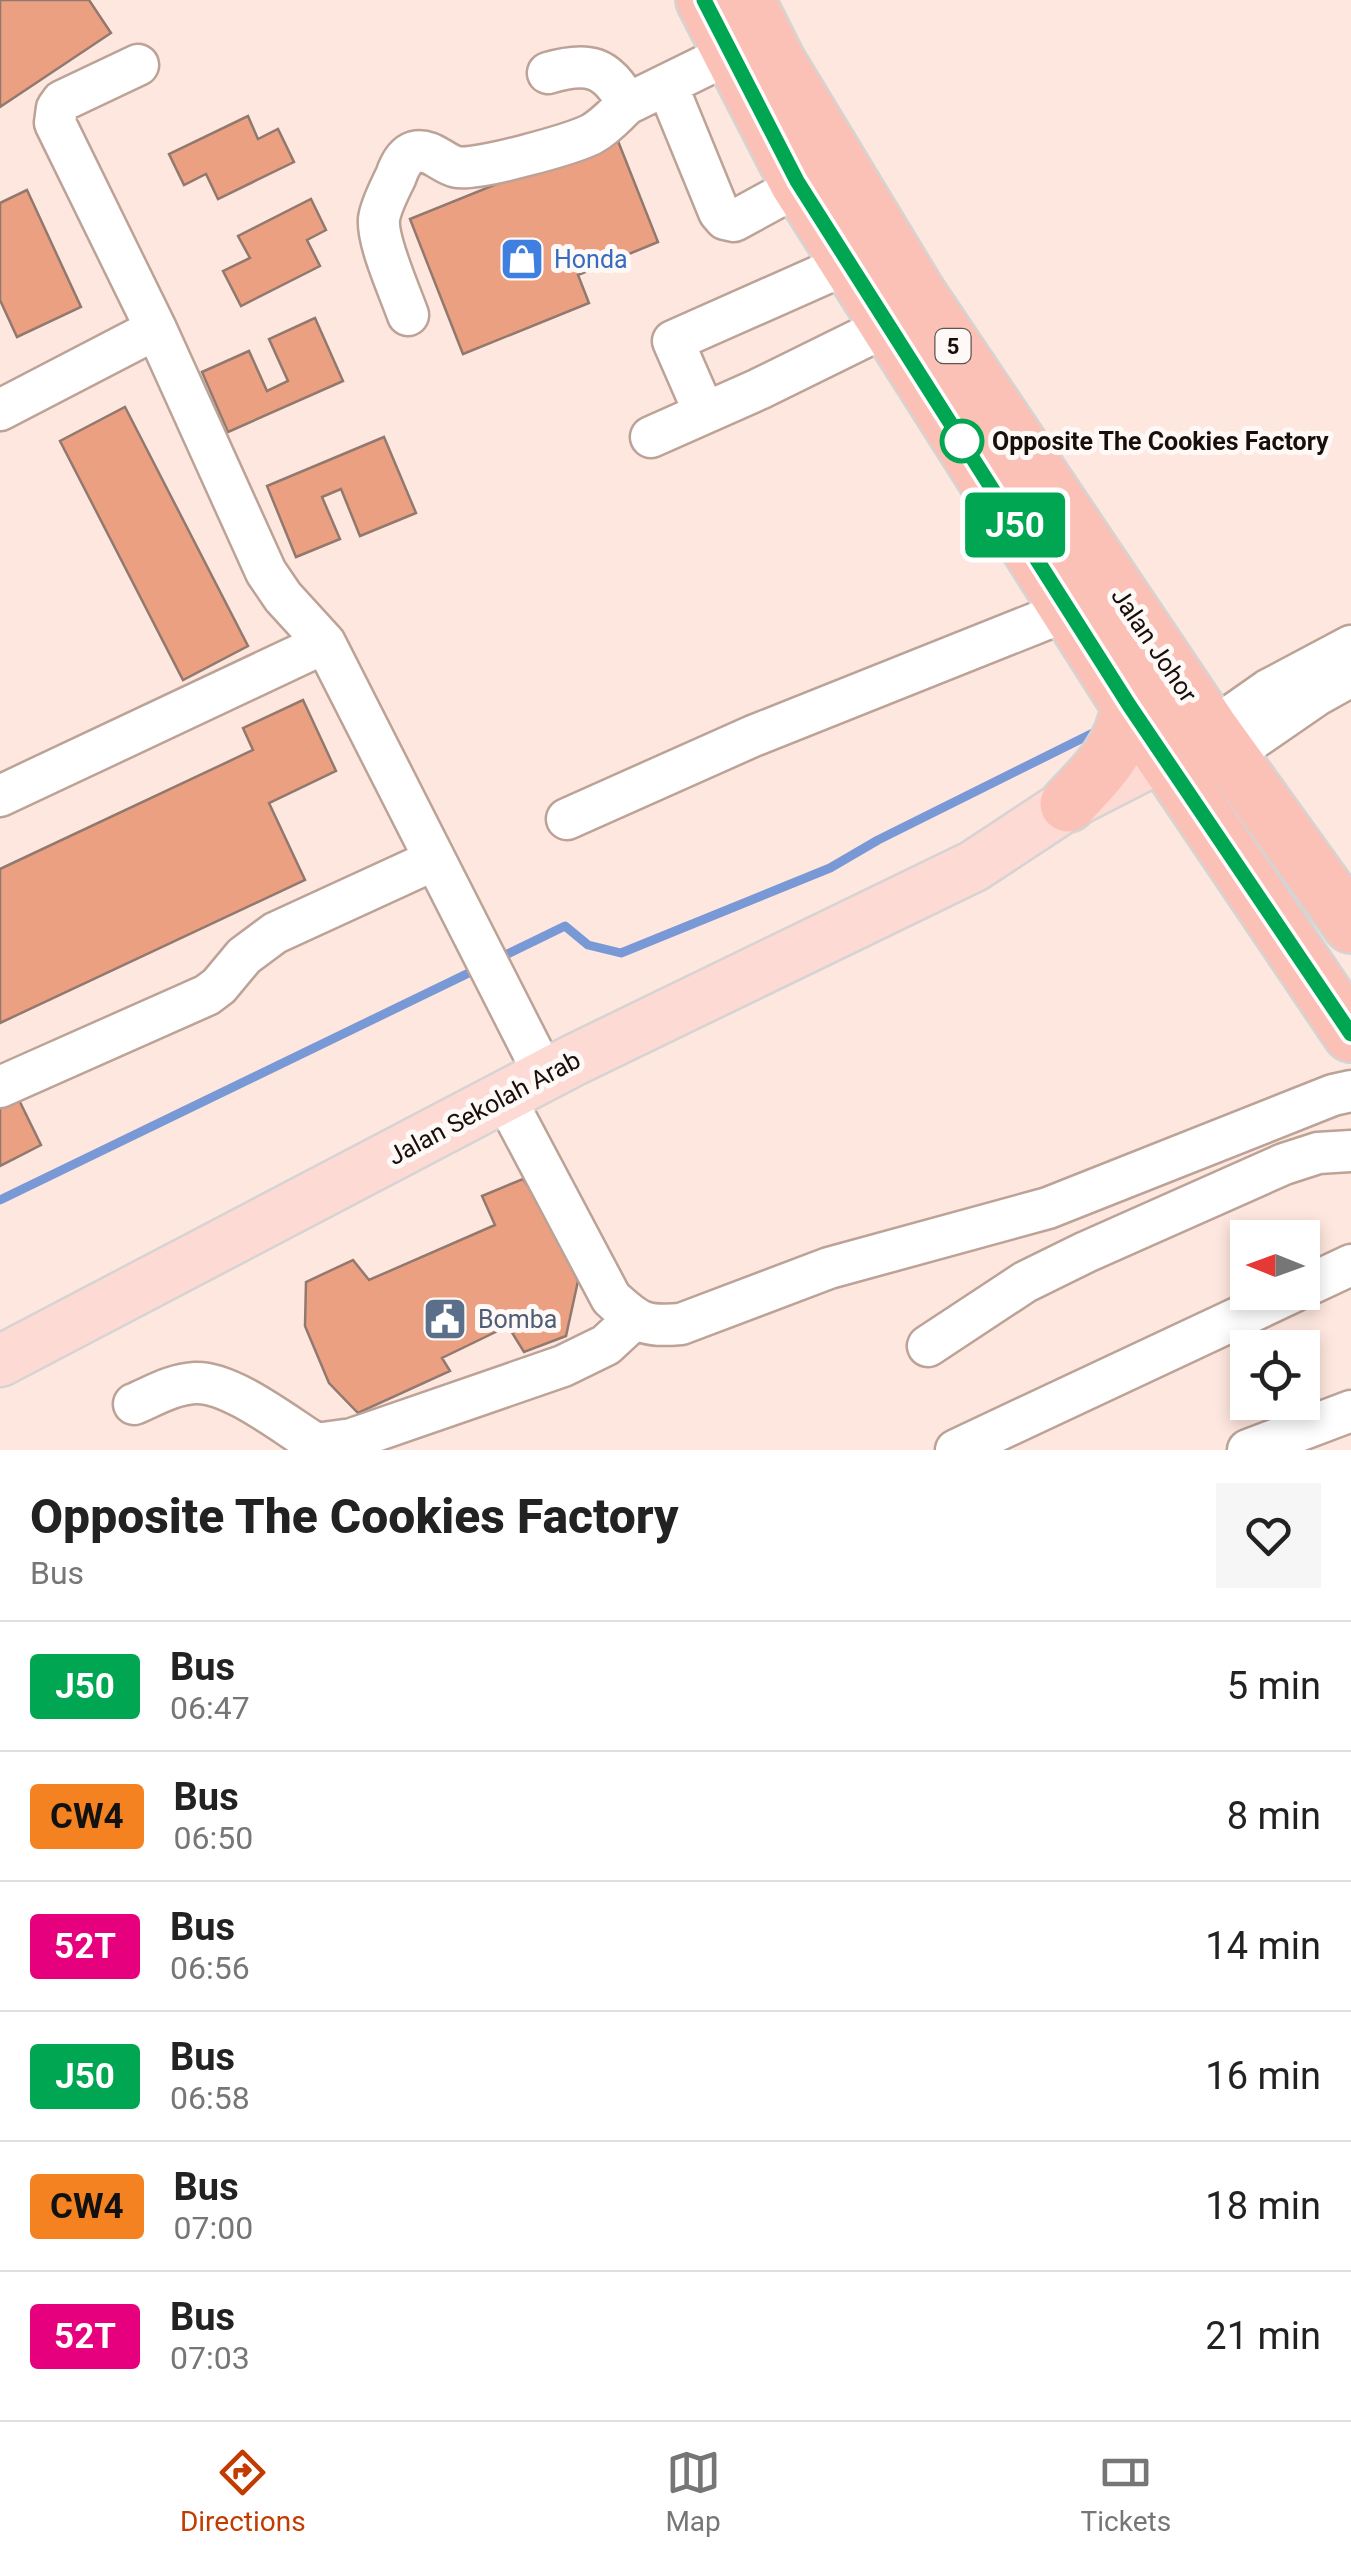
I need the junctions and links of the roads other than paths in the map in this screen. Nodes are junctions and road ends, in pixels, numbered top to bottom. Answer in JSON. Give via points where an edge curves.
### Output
{"nodes":[{"id":1,"x":704,"y":0,"type":"edge"},
{"id":2,"x":747,"y":0,"type":"edge"},
{"id":3,"x":731,"y":53,"type":"junction"},
{"id":4,"x":138,"y":64,"type":"dead end"},
{"id":5,"x":548,"y":73,"type":"dead end"},
{"id":6,"x":667,"y":85,"type":"junction"},
{"id":7,"x":626,"y":104,"type":"junction"},
{"id":8,"x":800,"y":186,"type":"junction"},
{"id":9,"x":849,"y":263,"type":"junction"},
{"id":10,"x":408,"y":315,"type":"dead end"},
{"id":11,"x":889,"y":326,"type":"junction"},
{"id":12,"x":156,"y":329,"type":"junction"},
{"id":13,"x":0,"y":410,"type":"edge"},
{"id":14,"x":704,"y":412,"type":"junction"},
{"id":15,"x":651,"y":437,"type":"dead end"},
{"id":16,"x":1069,"y":610,"type":"junction"},
{"id":17,"x":325,"y":643,"type":"junction"},
{"id":18,"x":1351,"y":646,"type":"edge"},
{"id":19,"x":1351,"y":676,"type":"edge"},
{"id":20,"x":1129,"y":705,"type":"junction"},
{"id":21,"x":1197,"y":756,"type":"junction"},
{"id":22,"x":0,"y":796,"type":"edge"},
{"id":23,"x":1068,"y":804,"type":"junction"},
{"id":24,"x":568,"y":819,"type":"dead end"},
{"id":25,"x":434,"y":860,"type":"junction"},
{"id":26,"x":974,"y":866,"type":"junction"},
{"id":27,"x":1351,"y":926,"type":"edge"},
{"id":28,"x":1351,"y":1034,"type":"edge"},
{"id":29,"x":525,"y":1087,"type":"junction"},
{"id":30,"x":0,"y":1088,"type":"edge"},
{"id":31,"x":1351,"y":1091,"type":"edge"},
{"id":32,"x":1351,"y":1152,"type":"edge"},
{"id":33,"x":1351,"y":1265,"type":"edge"},
{"id":34,"x":1320,"y":1280,"type":"edge"},
{"id":35,"x":1255,"y":1310,"type":"edge"},
{"id":36,"x":634,"y":1319,"type":"junction"},
{"id":37,"x":928,"y":1346,"type":"dead end"},
{"id":38,"x":0,"y":1361,"type":"edge"},
{"id":39,"x":134,"y":1404,"type":"dead end"},
{"id":40,"x":1351,"y":1411,"type":"edge"},
{"id":41,"x":956,"y":1450,"type":"edge"},
{"id":42,"x":1248,"y":1450,"type":"edge"}],
"edges":[{"from":1,"to":3,"type":"highway","name":"Jalan Johor","number":"5"},
{"from":2,"to":21,"type":"highway","name":"Jalan Johor","number":"5","via":[[777,61]]},
{"from":3,"to":6,"type":"street"},
{"from":3,"to":8,"type":"highway","name":"Jalan Johor","number":"5"},
{"from":4,"to":12,"type":"street","via":[[62,101],[55,123]]},
{"from":5,"to":7,"type":"street","via":[[596,70],[618,86]]},
{"from":6,"to":7,"type":"street"},
{"from":6,"to":8,"type":"street","via":[[725,219],[734,221]]},
{"from":7,"to":10,"type":"street","via":[[587,137],[479,168],[459,168],[424,152],[408,156],[379,219]]},
{"from":8,"to":9,"type":"highway","name":"Jalan Johor","number":"5"},
{"from":9,"to":11,"type":"highway","name":"Jalan Johor","number":"5"},
{"from":9,"to":14,"type":"street","via":[[672,341]]},
{"from":11,"to":14,"type":"street"},
{"from":11,"to":16,"type":"highway","name":"Jalan Johor","number":"5"},
{"from":12,"to":13,"type":"street"},
{"from":12,"to":17,"type":"street","via":[[266,572]]},
{"from":14,"to":15,"type":"street"},
{"from":16,"to":20,"type":"highway","name":"Jalan Johor","number":"5"},
{"from":16,"to":24,"type":"street","via":[[753,736]]},
{"from":17,"to":22,"type":"street"},
{"from":17,"to":25,"type":"street"},
{"from":18,"to":21,"type":"street","via":[[1268,690]]},
{"from":19,"to":21,"type":"street"},
{"from":20,"to":21,"type":"highway","name":"Jalan Johor","number":"5"},
{"from":20,"to":23,"type":"highway","via":[[1113,752]]},
{"from":21,"to":23,"type":"main road","name":"Jalan Sekolah Arab"},
{"from":21,"to":26,"type":"main road","name":"Jalan Sekolah Arab","via":[[1045,846]]},
{"from":21,"to":27,"type":"highway","name":"Jalan Johor","number":"5"},
{"from":21,"to":28,"type":"highway","name":"Jalan Johor","number":"5"},
{"from":23,"to":26,"type":"main road","name":"Jalan Sekolah Arab"},
{"from":25,"to":29,"type":"street","via":[[502,994]]},
{"from":25,"to":30,"type":"street","via":[[276,933],[208,994]]},
{"from":26,"to":29,"type":"main road","name":"Jalan Sekolah Arab"},
{"from":29,"to":36,"type":"street","via":[[611,1298]]},
{"from":29,"to":38,"type":"main road","name":"Jalan Sekolah Arab"},
{"from":31,"to":36,"type":"street","via":[[1048,1208],[829,1268],[681,1324]]},
{"from":32,"to":37,"type":"street","via":[[1284,1164],[1086,1252],[1025,1282]]},
{"from":33,"to":34,"type":"street"},
{"from":35,"to":41,"type":"street"},
{"from":36,"to":39,"type":"street","via":[[606,1345],[563,1366],[352,1439],[316,1444],[238,1394],[197,1382]]},
{"from":40,"to":42,"type":"street"}]}
